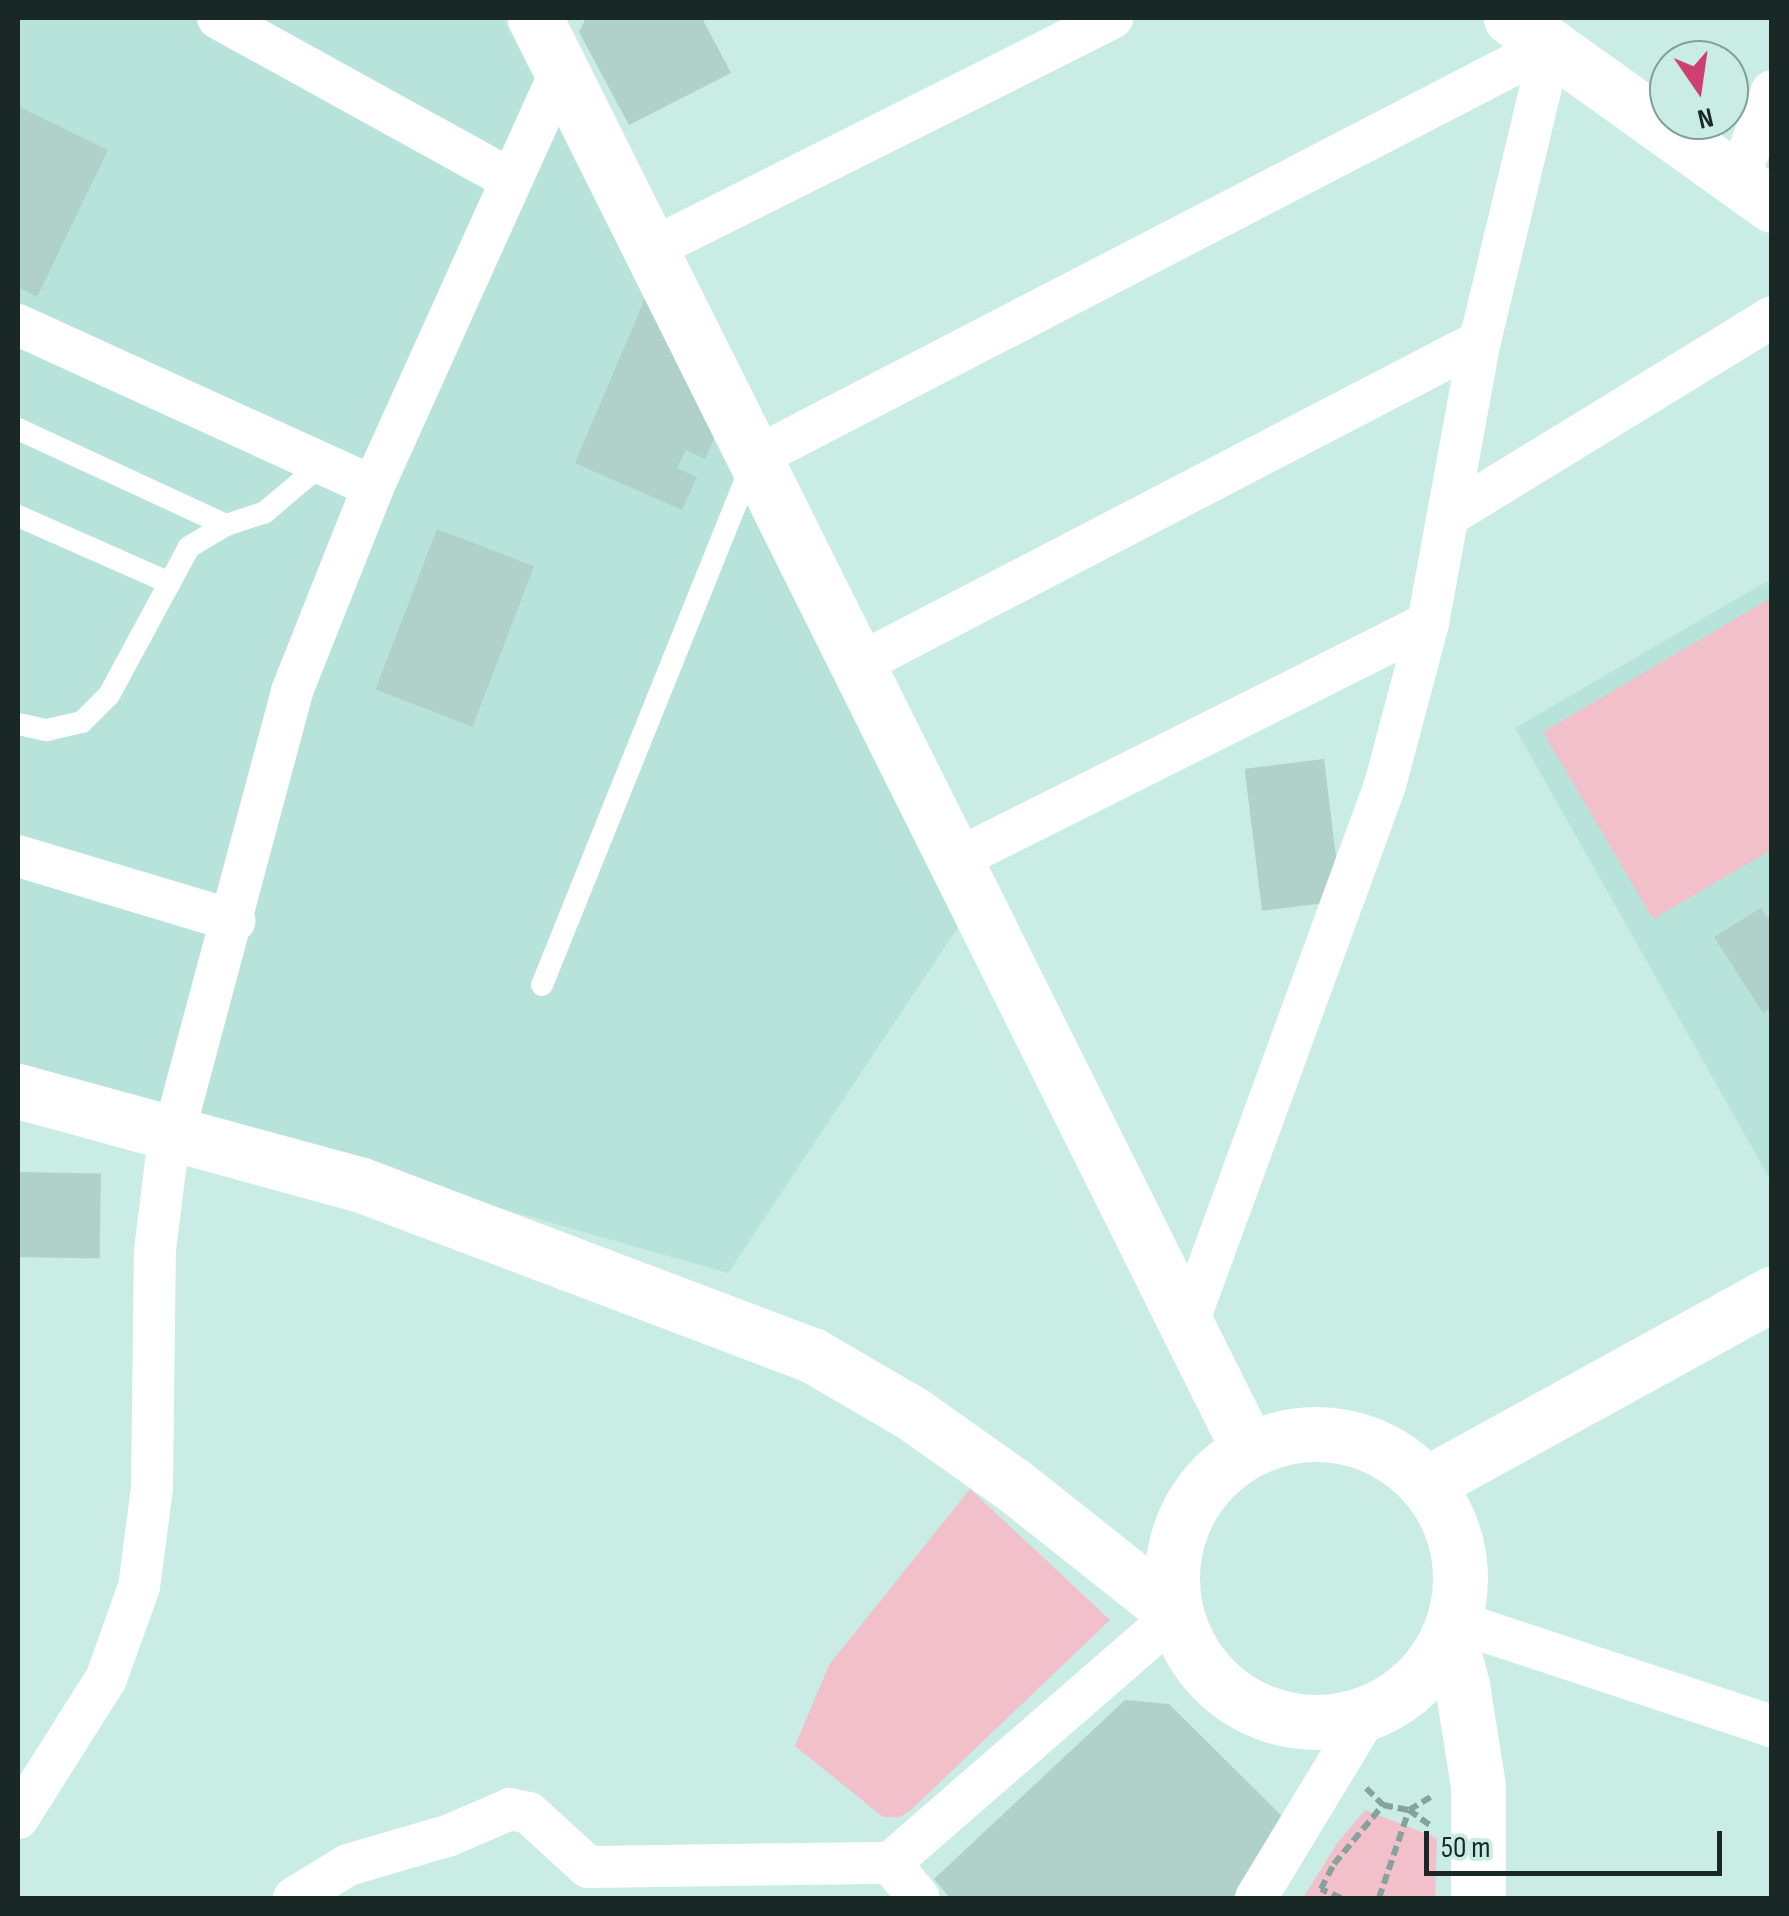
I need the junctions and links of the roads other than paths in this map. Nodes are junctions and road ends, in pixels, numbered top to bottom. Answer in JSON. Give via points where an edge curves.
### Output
{"nodes":[{"id":1,"x":218,"y":18,"type":"edge"},
{"id":2,"x":1112,"y":18,"type":"edge"},
{"id":3,"x":1534,"y":28,"type":"edge"},
{"id":4,"x":551,"y":38,"type":"edge"},
{"id":5,"x":1772,"y":91,"type":"edge"},
{"id":6,"x":512,"y":180,"type":"junction"},
{"id":7,"x":1755,"y":192,"type":"edge"},
{"id":8,"x":651,"y":249,"type":"junction"},
{"id":9,"x":1772,"y":317,"type":"edge"},
{"id":10,"x":18,"y":325,"type":"edge"},
{"id":11,"x":1480,"y":340,"type":"junction"},
{"id":12,"x":18,"y":429,"type":"edge"},
{"id":13,"x":754,"y":458,"type":"junction"},
{"id":14,"x":322,"y":464,"type":"junction"},
{"id":15,"x":373,"y":487,"type":"junction"},
{"id":16,"x":1452,"y":514,"type":"junction"},
{"id":17,"x":18,"y":516,"type":"edge"},
{"id":18,"x":226,"y":525,"type":"junction"},
{"id":19,"x":170,"y":583,"type":"junction"},
{"id":20,"x":1428,"y":623,"type":"junction"},
{"id":21,"x":857,"y":665,"type":"junction"},
{"id":22,"x":18,"y":724,"type":"edge"},
{"id":23,"x":18,"y":856,"type":"edge"},
{"id":24,"x":955,"y":860,"type":"junction"},
{"id":25,"x":234,"y":921,"type":"junction"},
{"id":26,"x":542,"y":985,"type":"dead end"},
{"id":27,"x":18,"y":1091,"type":"edge"},
{"id":28,"x":172,"y":1132,"type":"junction"},
{"id":29,"x":1772,"y":1294,"type":"edge"},
{"id":30,"x":1187,"y":1325,"type":"junction"},
{"id":31,"x":1249,"y":1450,"type":"junction"},
{"id":32,"x":1426,"y":1484,"type":"junction"},
{"id":33,"x":1176,"y":1614,"type":"junction"},
{"id":34,"x":1452,"y":1628,"type":"junction"},
{"id":35,"x":1368,"y":1713,"type":"junction"},
{"id":36,"x":1772,"y":1726,"type":"edge"},
{"id":37,"x":18,"y":1818,"type":"edge"},
{"id":38,"x":890,"y":1863,"type":"junction"},
{"id":39,"x":294,"y":1898,"type":"edge"},
{"id":40,"x":919,"y":1898,"type":"edge"},
{"id":41,"x":1256,"y":1898,"type":"edge"},
{"id":42,"x":1478,"y":1898,"type":"edge"}],
"edges":[{"from":1,"to":6,"type":"street"},
{"from":2,"to":8,"type":"street"},
{"from":3,"to":7,"type":"main road"},
{"from":3,"to":11,"type":"street"},
{"from":3,"to":13,"type":"street"},
{"from":4,"to":6,"type":"street"},
{"from":4,"to":8,"type":"main road"},
{"from":5,"to":7,"type":"street"},
{"from":6,"to":15,"type":"street"},
{"from":8,"to":13,"type":"main road"},
{"from":9,"to":16,"type":"street"},
{"from":10,"to":14,"type":"street"},
{"from":11,"to":16,"type":"street"},
{"from":11,"to":21,"type":"street"},
{"from":12,"to":18,"type":"lane"},
{"from":13,"to":21,"type":"main road"},
{"from":13,"to":26,"type":"lane"},
{"from":14,"to":15,"type":"street"},
{"from":14,"to":18,"type":"lane","via":[[264,513]]},
{"from":15,"to":25,"type":"street","via":[[292,691]]},
{"from":16,"to":20,"type":"street"},
{"from":17,"to":19,"type":"lane"},
{"from":18,"to":19,"type":"lane","via":[[189,547]]},
{"from":19,"to":22,"type":"lane","via":[[109,695],[82,722],[47,730]]},
{"from":20,"to":24,"type":"street"},
{"from":20,"to":30,"type":"street","via":[[1386,786]]},
{"from":21,"to":24,"type":"main road"},
{"from":23,"to":25,"type":"street"},
{"from":24,"to":30,"type":"main road"},
{"from":25,"to":28,"type":"street"},
{"from":27,"to":28,"type":"main road"},
{"from":28,"to":33,"type":"main road","via":[[451,1216],[812,1355],[913,1414],[1016,1487]]},
{"from":28,"to":37,"type":"street","via":[[155,1250],[152,1488],[139,1587],[106,1679]]},
{"from":29,"to":32,"type":"main road"},
{"from":30,"to":31,"type":"main road"},
{"from":31,"to":32,"type":"main road","via":[[1296,1435],[1344,1436],[1389,1453]]},
{"from":31,"to":33,"type":"main road","via":[[1210,1479],[1184,1519],[1172,1566]]},
{"from":32,"to":34,"type":"main road","via":[[1458,1548],[1461,1585]]},
{"from":33,"to":35,"type":"main road","via":[[1191,1652],[1216,1683],[1250,1706],[1329,1722]]},
{"from":33,"to":38,"type":"street"},
{"from":34,"to":35,"type":"main road","via":[[1429,1668]]},
{"from":34,"to":36,"type":"street"},
{"from":34,"to":42,"type":"main road","via":[[1476,1771]]},
{"from":35,"to":41,"type":"street"},
{"from":38,"to":39,"type":"street","via":[[588,1867],[528,1813],[510,1809],[450,1836],[348,1865]]},
{"from":38,"to":40,"type":"street"}]}
